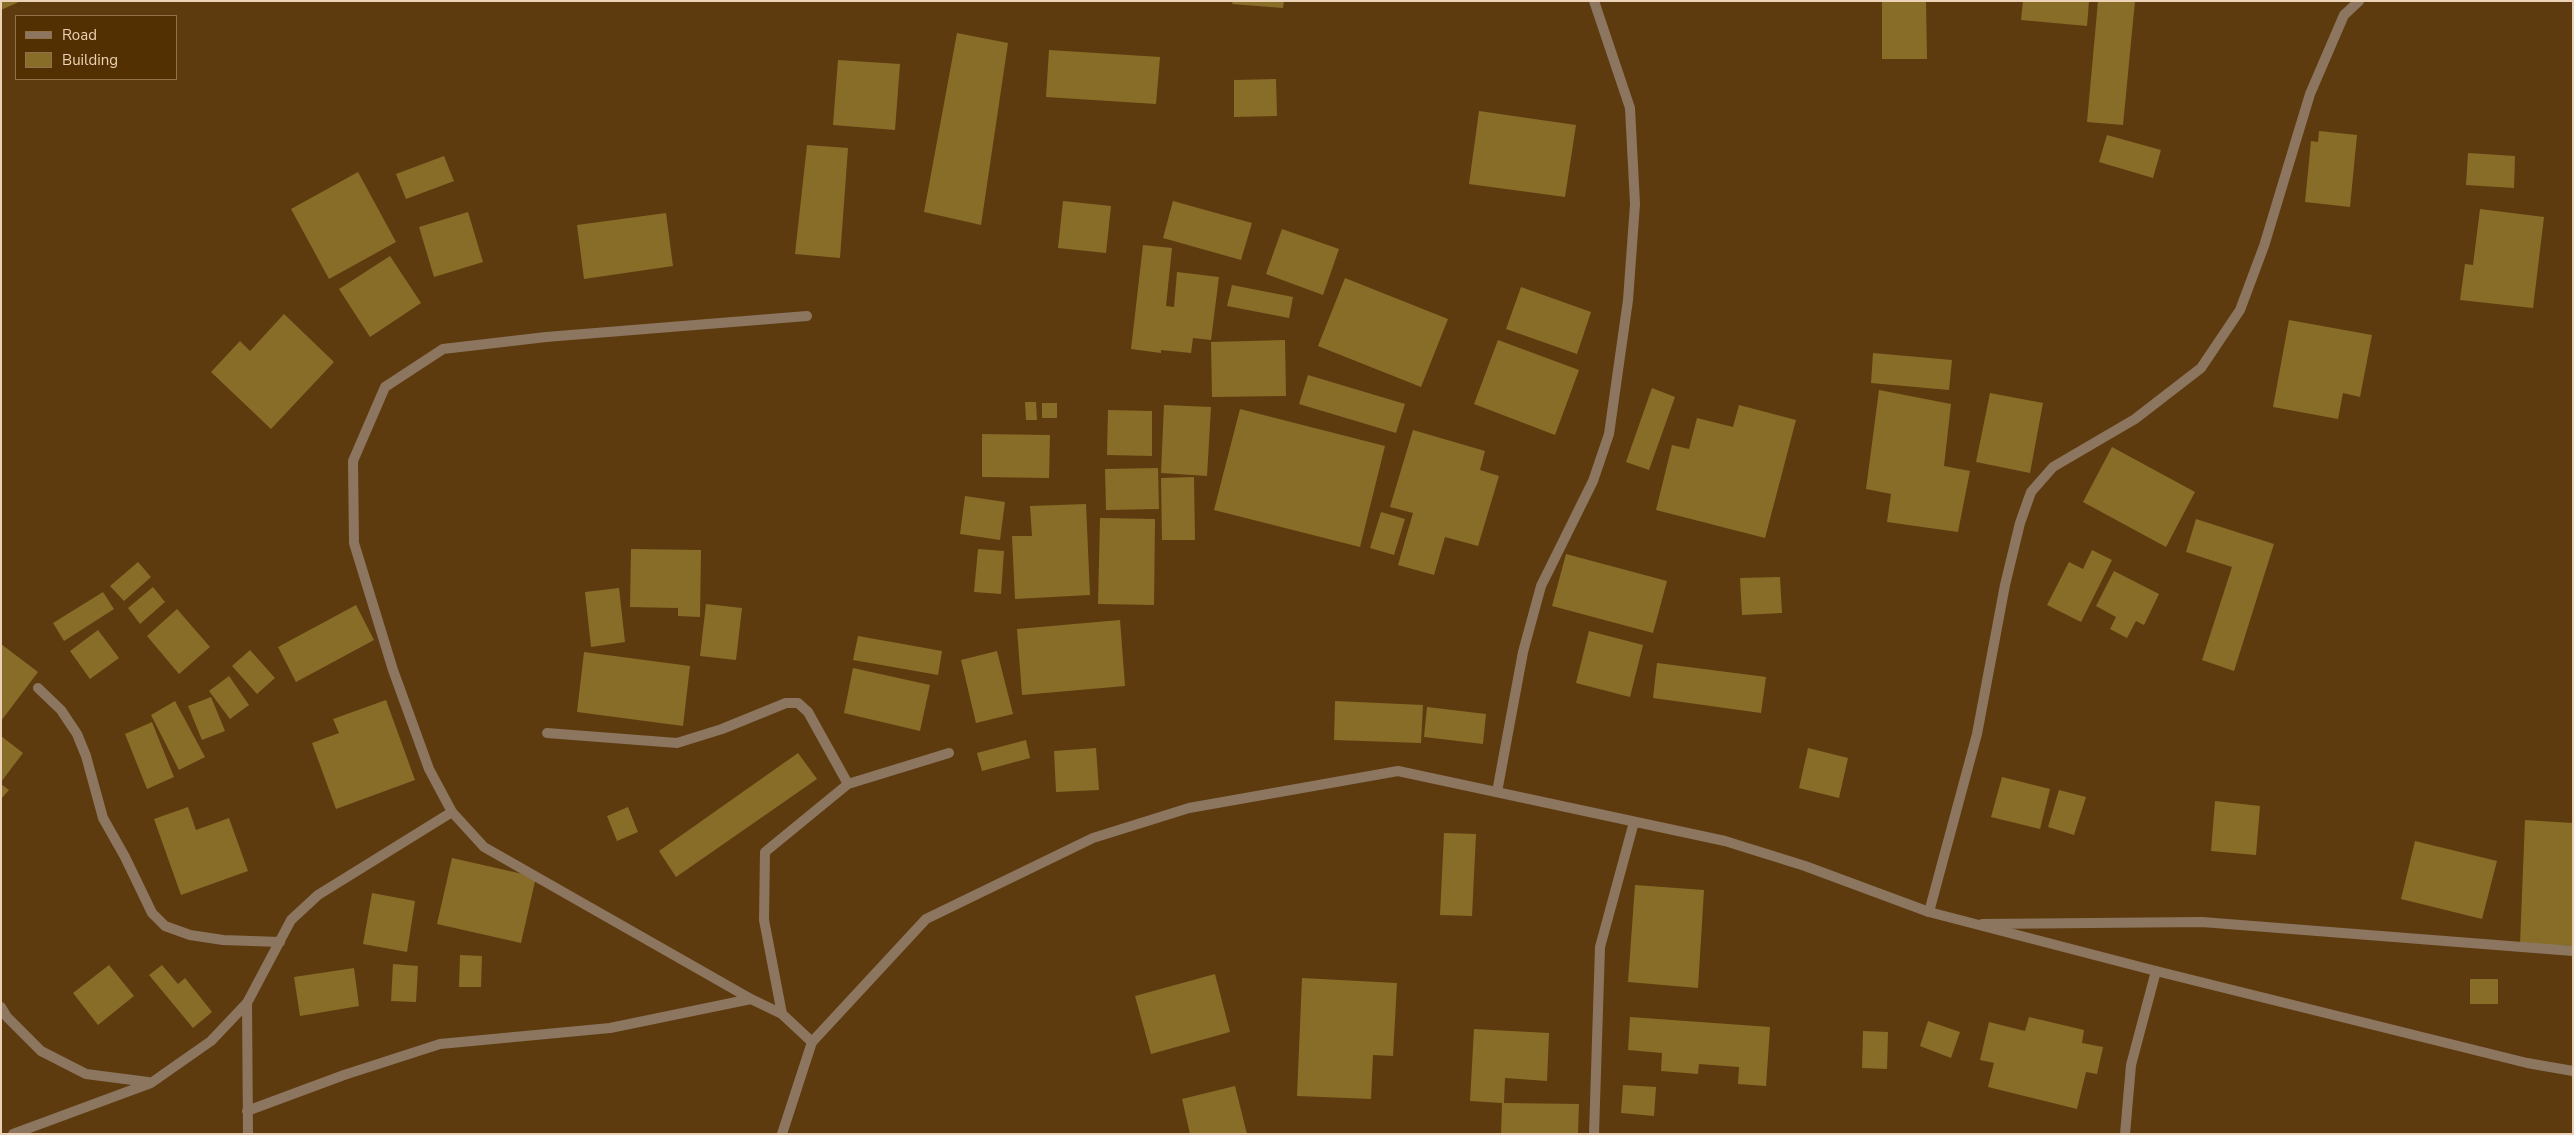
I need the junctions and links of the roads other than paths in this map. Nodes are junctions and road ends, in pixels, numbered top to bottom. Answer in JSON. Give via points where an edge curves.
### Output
{"nodes":[{"id":1,"x":1594,"y":1,"type":"edge"},
{"id":2,"x":2359,"y":1,"type":"edge"},
{"id":3,"x":807,"y":316,"type":"dead end"},
{"id":4,"x":38,"y":688,"type":"dead end"},
{"id":5,"x":547,"y":733,"type":"dead end"},
{"id":6,"x":949,"y":753,"type":"dead end"},
{"id":7,"x":848,"y":784,"type":"junction"},
{"id":8,"x":1497,"y":792,"type":"junction"},
{"id":9,"x":452,"y":812,"type":"junction"},
{"id":10,"x":1634,"y":822,"type":"junction"},
{"id":11,"x":1930,"y":912,"type":"junction"},
{"id":12,"x":1977,"y":924,"type":"junction"},
{"id":13,"x":280,"y":942,"type":"junction"},
{"id":14,"x":2573,"y":950,"type":"edge"},
{"id":15,"x":2156,"y":971,"type":"junction"},
{"id":16,"x":751,"y":999,"type":"junction"},
{"id":17,"x":247,"y":1003,"type":"junction"},
{"id":18,"x":1,"y":1007,"type":"edge"},
{"id":19,"x":782,"y":1014,"type":"junction"},
{"id":20,"x":812,"y":1042,"type":"junction"},
{"id":21,"x":2573,"y":1071,"type":"edge"},
{"id":22,"x":151,"y":1083,"type":"junction"},
{"id":23,"x":248,"y":1111,"type":"junction"},
{"id":24,"x":13,"y":1134,"type":"edge"},
{"id":25,"x":248,"y":1134,"type":"edge"},
{"id":26,"x":782,"y":1134,"type":"edge"},
{"id":27,"x":1594,"y":1134,"type":"edge"},
{"id":28,"x":2125,"y":1134,"type":"edge"}],
"edges":[{"from":1,"to":8,"type":"street","via":[[1630,108],[1635,204],[1628,300],[1609,434],[1593,481],[1541,586],[1523,652]]},
{"from":2,"to":11,"type":"street","via":[[2344,15],[2310,94],[2264,246],[2240,310],[2201,368],[2135,419],[2053,467],[2031,492],[2005,585],[1977,734]]},
{"from":3,"to":9,"type":"street","via":[[546,336],[443,349],[384,387],[353,461],[354,544],[393,670],[429,769]]},
{"from":4,"to":13,"type":"street","via":[[61,710],[77,734],[103,818],[152,913],[164,926],[190,935],[223,940]]},
{"from":5,"to":7,"type":"street","via":[[677,743],[786,703],[798,703],[808,712]]},
{"from":6,"to":7,"type":"street"},
{"from":7,"to":19,"type":"street","via":[[765,852],[764,920]]},
{"from":8,"to":10,"type":"street"},
{"from":8,"to":20,"type":"street","via":[[1398,771],[1189,808],[1093,838],[926,919]]},
{"from":9,"to":13,"type":"street","via":[[318,896],[291,920]]},
{"from":9,"to":16,"type":"street","via":[[484,847]]},
{"from":10,"to":11,"type":"street","via":[[1724,841],[1805,866]]},
{"from":10,"to":27,"type":"street","via":[[1600,947]]},
{"from":11,"to":12,"type":"street"},
{"from":12,"to":14,"type":"street","via":[[2202,922]]},
{"from":12,"to":15,"type":"street"},
{"from":13,"to":17,"type":"street"},
{"from":15,"to":21,"type":"street","via":[[2518,1061]]},
{"from":15,"to":28,"type":"street","via":[[2131,1066]]},
{"from":16,"to":19,"type":"street"},
{"from":16,"to":23,"type":"street","via":[[610,1028],[440,1044]]},
{"from":17,"to":22,"type":"street","via":[[211,1041]]},
{"from":17,"to":23,"type":"street"},
{"from":18,"to":22,"type":"street","via":[[41,1051],[86,1074]]},
{"from":19,"to":20,"type":"street"},
{"from":20,"to":26,"type":"street"},
{"from":22,"to":24,"type":"street"},
{"from":23,"to":25,"type":"street"}]}
